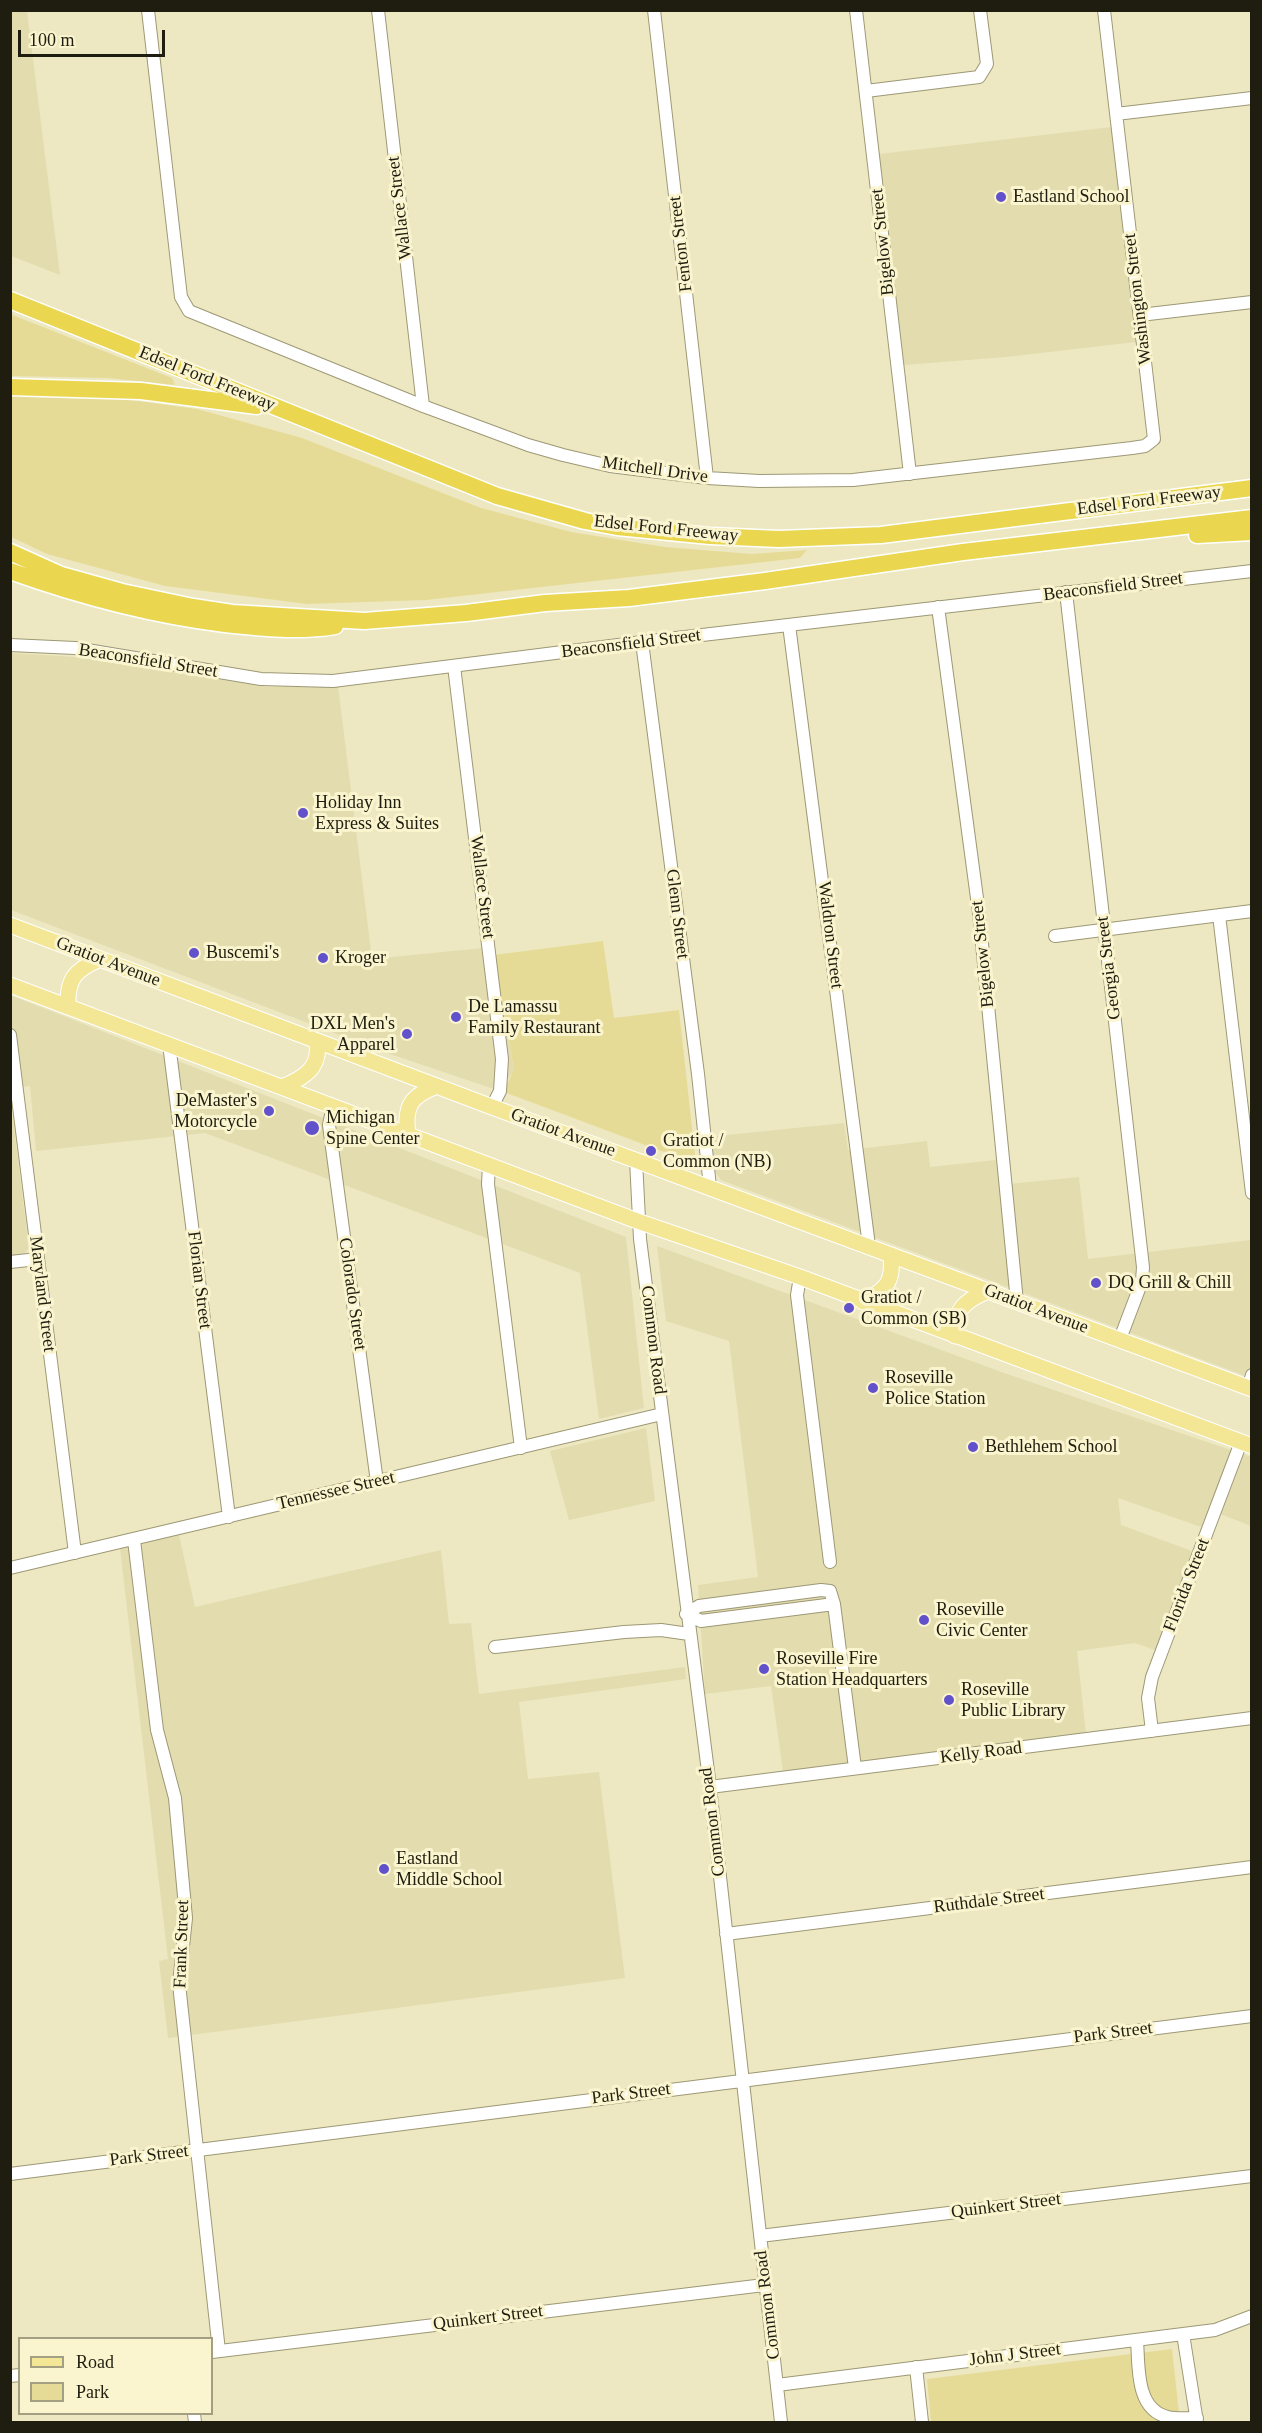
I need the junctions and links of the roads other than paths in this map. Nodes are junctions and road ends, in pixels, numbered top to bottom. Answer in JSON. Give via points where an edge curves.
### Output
{"nodes":[{"id":1,"x":148,"y":10,"type":"edge"},
{"id":2,"x":378,"y":10,"type":"edge"},
{"id":3,"x":654,"y":10,"type":"edge"},
{"id":4,"x":856,"y":10,"type":"edge"},
{"id":5,"x":980,"y":10,"type":"edge"},
{"id":6,"x":1104,"y":10,"type":"edge"},
{"id":7,"x":866,"y":91,"type":"junction"},
{"id":8,"x":1251,"y":98,"type":"edge"},
{"id":9,"x":1116,"y":114,"type":"junction"},
{"id":10,"x":10,"y":300,"type":"edge"},
{"id":11,"x":1251,"y":302,"type":"edge"},
{"id":12,"x":1140,"y":315,"type":"junction"},
{"id":13,"x":10,"y":387,"type":"edge"},
{"id":14,"x":423,"y":406,"type":"junction"},
{"id":15,"x":282,"y":409,"type":"junction"},
{"id":16,"x":1150,"y":442,"type":"joint"},
{"id":17,"x":910,"y":474,"type":"junction"},
{"id":18,"x":1251,"y":477,"type":"edge"},
{"id":19,"x":707,"y":478,"type":"junction"},
{"id":20,"x":1251,"y":488,"type":"edge"},
{"id":21,"x":1160,"y":499,"type":"junction"},
{"id":22,"x":1251,"y":518,"type":"edge"},
{"id":23,"x":1251,"y":532,"type":"edge"},
{"id":24,"x":10,"y":552,"type":"edge"},
{"id":25,"x":963,"y":552,"type":"junction"},
{"id":26,"x":10,"y":571,"type":"edge"},
{"id":27,"x":1251,"y":571,"type":"edge"},
{"id":28,"x":1066,"y":592,"type":"junction"},
{"id":29,"x":938,"y":607,"type":"junction"},
{"id":30,"x":364,"y":621,"type":"junction"},
{"id":31,"x":789,"y":625,"type":"junction"},
{"id":32,"x":642,"y":642,"type":"junction"},
{"id":33,"x":10,"y":645,"type":"edge"},
{"id":34,"x":454,"y":666,"type":"junction"},
{"id":35,"x":1251,"y":911,"type":"edge"},
{"id":36,"x":1219,"y":915,"type":"junction"},
{"id":37,"x":10,"y":925,"type":"edge"},
{"id":38,"x":1104,"y":928,"type":"junction"},
{"id":39,"x":1055,"y":936,"type":"dead end"},
{"id":40,"x":100,"y":959,"type":"junction"},
{"id":41,"x":10,"y":985,"type":"edge"},
{"id":42,"x":68,"y":1007,"type":"junction"},
{"id":43,"x":10,"y":1035,"type":"edge"},
{"id":44,"x":317,"y":1041,"type":"junction"},
{"id":45,"x":168,"y":1044,"type":"junction"},
{"id":46,"x":437,"y":1086,"type":"junction"},
{"id":47,"x":282,"y":1087,"type":"junction"},
{"id":48,"x":333,"y":1106,"type":"junction"},
{"id":49,"x":492,"y":1107,"type":"junction"},
{"id":50,"x":408,"y":1135,"type":"junction"},
{"id":51,"x":636,"y":1160,"type":"junction"},
{"id":52,"x":489,"y":1165,"type":"junction"},
{"id":53,"x":710,"y":1186,"type":"junction"},
{"id":54,"x":1251,"y":1193,"type":"edge"},
{"id":55,"x":640,"y":1222,"type":"junction"},
{"id":56,"x":869,"y":1246,"type":"junction"},
{"id":57,"x":891,"y":1255,"type":"junction"},
{"id":58,"x":38,"y":1259,"type":"junction"},
{"id":59,"x":10,"y":1262,"type":"edge"},
{"id":60,"x":801,"y":1277,"type":"junction"},
{"id":61,"x":988,"y":1291,"type":"junction"},
{"id":62,"x":863,"y":1302,"type":"junction"},
{"id":63,"x":1017,"y":1302,"type":"junction"},
{"id":64,"x":955,"y":1336,"type":"junction"},
{"id":65,"x":1120,"y":1339,"type":"junction"},
{"id":66,"x":1250,"y":1384,"type":"edge"},
{"id":67,"x":662,"y":1414,"type":"junction"},
{"id":68,"x":1248,"y":1441,"type":"edge"},
{"id":69,"x":521,"y":1448,"type":"junction"},
{"id":70,"x":377,"y":1482,"type":"junction"},
{"id":71,"x":229,"y":1517,"type":"junction"},
{"id":72,"x":134,"y":1540,"type":"junction"},
{"id":73,"x":75,"y":1553,"type":"junction"},
{"id":74,"x":830,"y":1562,"type":"dead end"},
{"id":75,"x":10,"y":1568,"type":"edge"},
{"id":76,"x":686,"y":1614,"type":"junction"},
{"id":77,"x":689,"y":1634,"type":"junction"},
{"id":78,"x":495,"y":1647,"type":"dead end"},
{"id":79,"x":1251,"y":1718,"type":"edge"},
{"id":80,"x":1152,"y":1731,"type":"junction"},
{"id":81,"x":855,"y":1768,"type":"junction"},
{"id":82,"x":710,"y":1788,"type":"junction"},
{"id":83,"x":1251,"y":1867,"type":"edge"},
{"id":84,"x":726,"y":1934,"type":"junction"},
{"id":85,"x":1251,"y":2016,"type":"edge"},
{"id":86,"x":742,"y":2079,"type":"junction"},
{"id":87,"x":197,"y":2150,"type":"junction"},
{"id":88,"x":10,"y":2174,"type":"edge"},
{"id":89,"x":1251,"y":2176,"type":"edge"},
{"id":90,"x":760,"y":2236,"type":"junction"},
{"id":91,"x":764,"y":2285,"type":"junction"},
{"id":92,"x":1251,"y":2316,"type":"edge"},
{"id":93,"x":1183,"y":2334,"type":"junction"},
{"id":94,"x":1137,"y":2340,"type":"junction"},
{"id":95,"x":215,"y":2351,"type":"edge"},
{"id":96,"x":916,"y":2367,"type":"junction"},
{"id":97,"x":777,"y":2385,"type":"junction"},
{"id":98,"x":1197,"y":2420,"type":"edge"},
{"id":99,"x":781,"y":2422,"type":"edge"},
{"id":100,"x":922,"y":2422,"type":"edge"}],
"edges":[{"from":1,"to":14,"type":"street","name":"Mitchell Drive","via":[[181,297],[186,307]]},
{"from":2,"to":14,"type":"street","name":"Wallace Street"},
{"from":3,"to":19,"type":"street","name":"Fenton Street"},
{"from":4,"to":7,"type":"street","name":"Bigelow Street"},
{"from":5,"to":7,"type":"street","via":[[987,64],[982,74],[973,79]]},
{"from":6,"to":9,"type":"street","name":"Washington Street"},
{"from":7,"to":17,"type":"street","name":"Bigelow Street"},
{"from":8,"to":9,"type":"street"},
{"from":9,"to":12,"type":"street","name":"Washington Street"},
{"from":10,"to":15,"type":"highway","name":"Edsel Ford Freeway"},
{"from":11,"to":12,"type":"street"},
{"from":12,"to":16,"type":"street","name":"Washington Street","via":[[1154,431]]},
{"from":13,"to":15,"type":"highway","via":[[141,391]]},
{"from":14,"to":19,"type":"street","name":"Mitchell Drive","via":[[528,445],[610,466]]},
{"from":15,"to":21,"type":"highway","name":"Edsel Ford Freeway","via":[[497,496],[585,521],[649,531],[779,539],[881,535]]},
{"from":16,"to":17,"type":"street","name":"Mitchell Drive","via":[[1132,448]]},
{"from":17,"to":19,"type":"street","name":"Mitchell Drive","via":[[808,481]]},
{"from":18,"to":21,"type":"highway"},
{"from":20,"to":21,"type":"highway","name":"Edsel Ford Freeway"},
{"from":22,"to":25,"type":"highway","name":"Edsel Ford Freeway"},
{"from":23,"to":25,"type":"highway","via":[[1064,550]]},
{"from":24,"to":30,"type":"highway","name":"Edsel Ford Freeway","via":[[61,575],[184,605],[232,613]]},
{"from":25,"to":30,"type":"highway","name":"Edsel Ford Freeway","via":[[629,598]]},
{"from":26,"to":30,"type":"highway","via":[[90,597],[191,620],[309,630]]},
{"from":27,"to":28,"type":"street","name":"Beaconsfield Street"},
{"from":28,"to":29,"type":"street","name":"Beaconsfield Street"},
{"from":28,"to":38,"type":"street","name":"Georgia Street"},
{"from":29,"to":31,"type":"street","name":"Beaconsfield Street"},
{"from":29,"to":63,"type":"street","name":"Bigelow Street","via":[[979,913]]},
{"from":31,"to":32,"type":"street","name":"Beaconsfield Street"},
{"from":31,"to":56,"type":"street","name":"Waldron Street"},
{"from":32,"to":34,"type":"street","name":"Beaconsfield Street"},
{"from":32,"to":53,"type":"street","name":"Glenn Street"},
{"from":33,"to":34,"type":"street","name":"Beaconsfield Street","via":[[75,648],[281,680],[333,681]]},
{"from":34,"to":49,"type":"street","name":"Wallace Street","via":[[502,1059],[500,1091]]},
{"from":35,"to":36,"type":"street"},
{"from":36,"to":38,"type":"street"},
{"from":36,"to":54,"type":"street"},
{"from":37,"to":40,"type":"main road","name":"Gratiot Avenue"},
{"from":38,"to":39,"type":"street"},
{"from":38,"to":65,"type":"street","name":"Georgia Street","via":[[1143,1267],[1142,1281]]},
{"from":40,"to":42,"type":"main road","via":[[73,977]]},
{"from":40,"to":44,"type":"main road","name":"Gratiot Avenue"},
{"from":41,"to":42,"type":"main road"},
{"from":42,"to":45,"type":"main road"},
{"from":43,"to":58,"type":"street","name":"Maryland Street"},
{"from":44,"to":46,"type":"main road","name":"Gratiot Avenue"},
{"from":44,"to":47,"type":"main road","via":[[313,1069]]},
{"from":45,"to":47,"type":"main road"},
{"from":45,"to":71,"type":"street","name":"Florian Street"},
{"from":46,"to":49,"type":"main road","name":"Gratiot Avenue"},
{"from":46,"to":50,"type":"main road","via":[[425,1090],[410,1104]]},
{"from":47,"to":48,"type":"main road"},
{"from":48,"to":50,"type":"main road"},
{"from":48,"to":70,"type":"street","name":"Colorado Street","via":[[329,1125]]},
{"from":49,"to":51,"type":"main road","name":"Gratiot Avenue"},
{"from":50,"to":52,"type":"main road"},
{"from":51,"to":53,"type":"main road","name":"Gratiot Avenue"},
{"from":51,"to":55,"type":"street","name":"Common Road"},
{"from":52,"to":55,"type":"main road"},
{"from":52,"to":69,"type":"street","via":[[488,1184]]},
{"from":53,"to":56,"type":"main road","name":"Gratiot Avenue"},
{"from":55,"to":60,"type":"main road"},
{"from":55,"to":67,"type":"street","name":"Common Road"},
{"from":56,"to":57,"type":"main road","name":"Gratiot Avenue"},
{"from":57,"to":61,"type":"main road","name":"Gratiot Avenue"},
{"from":57,"to":62,"type":"main road","via":[[889,1282]]},
{"from":58,"to":59,"type":"street"},
{"from":58,"to":73,"type":"street","name":"Maryland Street"},
{"from":60,"to":62,"type":"main road"},
{"from":60,"to":74,"type":"street","via":[[797,1295]]},
{"from":61,"to":63,"type":"main road","name":"Gratiot Avenue"},
{"from":61,"to":64,"type":"main road","via":[[974,1296],[959,1309]]},
{"from":62,"to":64,"type":"main road"},
{"from":63,"to":65,"type":"main road","name":"Gratiot Avenue"},
{"from":64,"to":68,"type":"main road"},
{"from":65,"to":66,"type":"main road","name":"Gratiot Avenue"},
{"from":67,"to":69,"type":"street","name":"Tennessee Street"},
{"from":67,"to":76,"type":"street","name":"Common Road"},
{"from":68,"to":80,"type":"street","name":"Florida Street","via":[[1152,1677],[1148,1698]]},
{"from":69,"to":70,"type":"street","name":"Tennessee Street"},
{"from":70,"to":71,"type":"street","name":"Tennessee Street"},
{"from":71,"to":72,"type":"street","name":"Tennessee Street"},
{"from":72,"to":73,"type":"street","name":"Tennessee Street"},
{"from":72,"to":87,"type":"street","name":"Frank Street","via":[[157,1730],[175,1798],[186,1918],[179,1983]]},
{"from":73,"to":75,"type":"street","name":"Tennessee Street"},
{"from":76,"to":77,"type":"street","name":"Common Road"},
{"from":76,"to":81,"type":"street","via":[[701,1622],[834,1604]]},
{"from":77,"to":78,"type":"street","via":[[661,1630],[624,1632]]},
{"from":77,"to":82,"type":"street","name":"Common Road"},
{"from":79,"to":80,"type":"street","name":"Kelly Road"},
{"from":80,"to":81,"type":"street","name":"Kelly Road"},
{"from":81,"to":82,"type":"street","name":"Kelly Road"},
{"from":82,"to":84,"type":"street","name":"Common Road"},
{"from":83,"to":84,"type":"street","name":"Ruthdale Street"},
{"from":84,"to":86,"type":"street","name":"Common Road"},
{"from":85,"to":86,"type":"street","name":"Park Street"},
{"from":86,"to":87,"type":"street","name":"Park Street"},
{"from":86,"to":90,"type":"street","name":"Common Road"},
{"from":87,"to":88,"type":"street","name":"Park Street"},
{"from":87,"to":95,"type":"street","name":"Frank Street"},
{"from":89,"to":90,"type":"street","name":"Quinkert Street"},
{"from":90,"to":91,"type":"street","name":"Common Road"},
{"from":91,"to":95,"type":"street","name":"Quinkert Street"},
{"from":91,"to":97,"type":"street","name":"Common Road"},
{"from":92,"to":93,"type":"street","name":"John J Street","via":[[1223,2328]]},
{"from":93,"to":94,"type":"street","name":"John J Street"},
{"from":93,"to":98,"type":"street"},
{"from":94,"to":96,"type":"street","name":"John J Street"},
{"from":94,"to":98,"type":"street","via":[[1144,2398],[1167,2417]]},
{"from":96,"to":97,"type":"street","name":"John J Street"},
{"from":96,"to":100,"type":"street"},
{"from":97,"to":99,"type":"street","name":"Common Road"}]}
